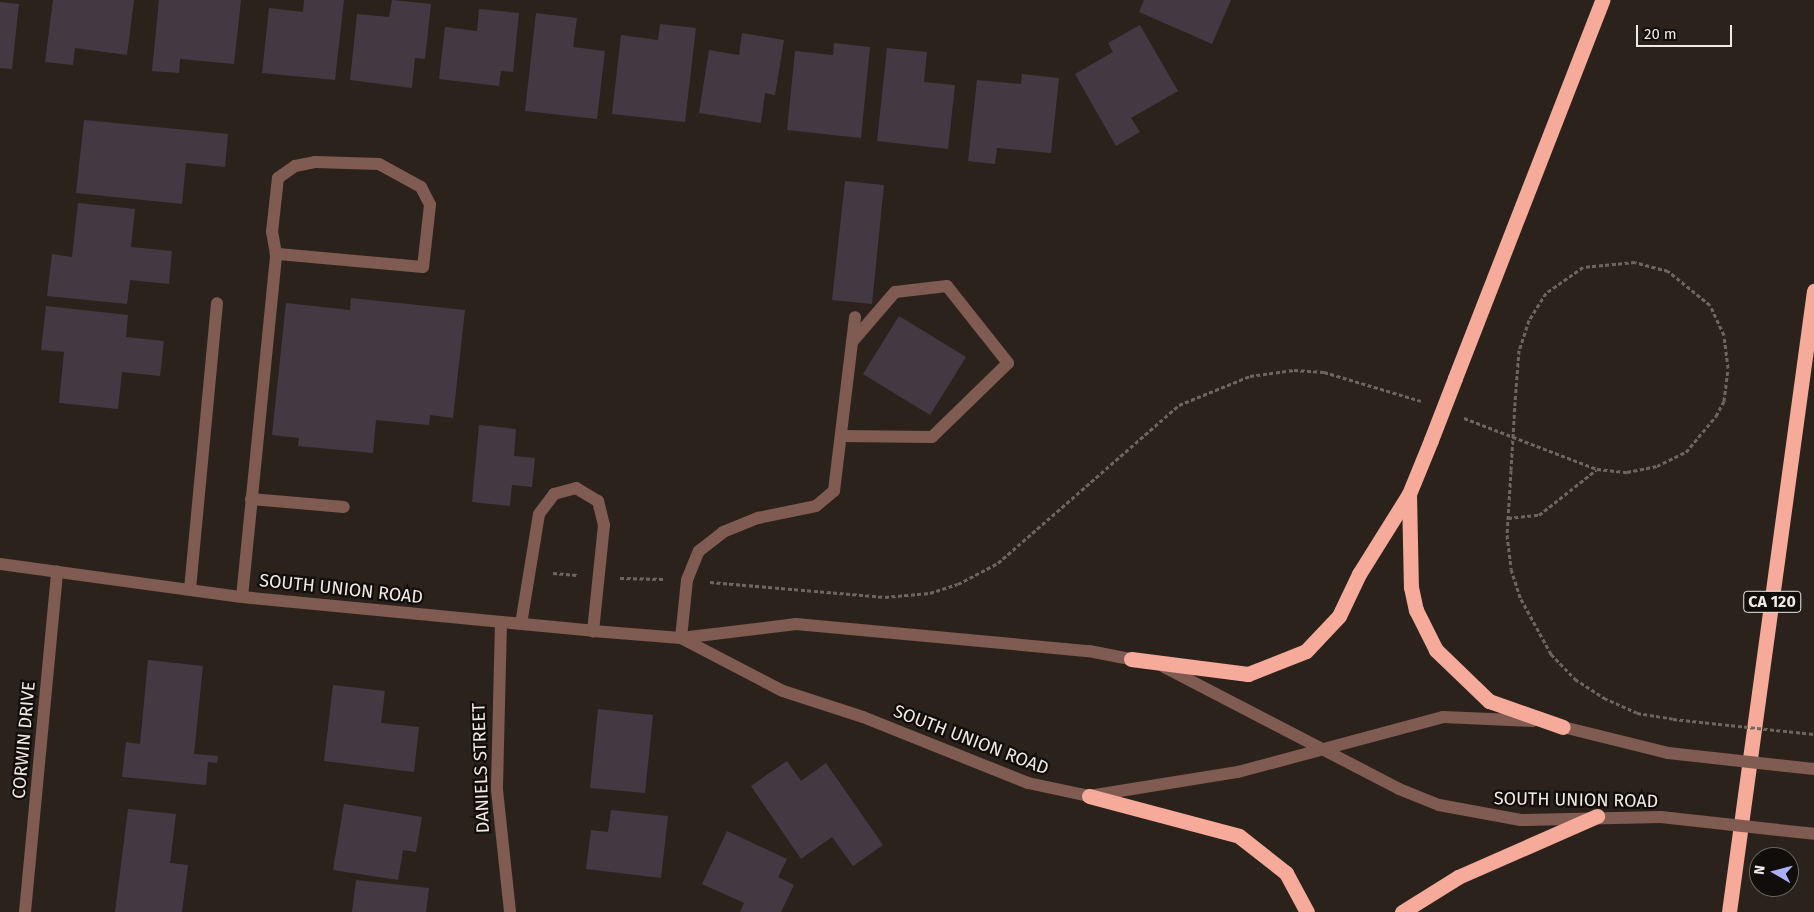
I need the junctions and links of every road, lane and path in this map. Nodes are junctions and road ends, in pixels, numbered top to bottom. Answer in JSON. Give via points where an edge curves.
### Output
{"nodes":[{"id":1,"x":1602,"y":0,"type":"edge"},
{"id":2,"x":276,"y":254,"type":"junction"},
{"id":3,"x":1814,"y":291,"type":"edge"},
{"id":4,"x":217,"y":303,"type":"dead end"},
{"id":5,"x":855,"y":316,"type":"dead end"},
{"id":6,"x":852,"y":342,"type":"junction"},
{"id":7,"x":1429,"y":405,"type":"dead end"},
{"id":8,"x":1456,"y":416,"type":"dead end"},
{"id":9,"x":841,"y":436,"type":"junction"},
{"id":10,"x":1596,"y":469,"type":"junction"},
{"id":11,"x":1409,"y":494,"type":"junction"},
{"id":12,"x":251,"y":499,"type":"junction"},
{"id":13,"x":344,"y":507,"type":"dead end"},
{"id":14,"x":1508,"y":518,"type":"junction"},
{"id":15,"x":0,"y":564,"type":"edge"},
{"id":16,"x":57,"y":571,"type":"junction"},
{"id":17,"x":190,"y":589,"type":"junction"},
{"id":18,"x":874,"y":596,"type":"dead end"},
{"id":19,"x":242,"y":597,"type":"junction"},
{"id":20,"x":500,"y":622,"type":"junction"},
{"id":21,"x":521,"y":624,"type":"junction"},
{"id":22,"x":593,"y":631,"type":"junction"},
{"id":23,"x":680,"y":638,"type":"junction"},
{"id":24,"x":1131,"y":659,"type":"junction"},
{"id":25,"x":1563,"y":727,"type":"junction"},
{"id":26,"x":1814,"y":734,"type":"edge"},
{"id":27,"x":1322,"y":748,"type":"junction"},
{"id":28,"x":1814,"y":769,"type":"edge"},
{"id":29,"x":1089,"y":796,"type":"junction"},
{"id":30,"x":1597,"y":816,"type":"junction"},
{"id":31,"x":1814,"y":834,"type":"edge"},
{"id":32,"x":25,"y":912,"type":"edge"},
{"id":33,"x":510,"y":912,"type":"edge"},
{"id":34,"x":1306,"y":912,"type":"edge"},
{"id":35,"x":1402,"y":912,"type":"edge"},
{"id":36,"x":1729,"y":912,"type":"edge"}],
"edges":[{"from":1,"to":11,"type":"highway","bridge":true},
{"from":2,"to":2,"type":"street","via":[[272,232],[278,178],[295,166],[336,160],[379,164],[421,187],[430,205],[423,267]]},
{"from":2,"to":12,"type":"street"},
{"from":3,"to":36,"type":"highway","number":"CA 120"},
{"from":4,"to":17,"type":"street"},
{"from":5,"to":6,"type":"street"},
{"from":6,"to":9,"type":"street"},
{"from":6,"to":9,"type":"street","via":[[895,292],[947,286],[1008,363],[932,436]]},
{"from":7,"to":18,"type":"path","via":[[1375,384],[1310,370],[1265,373],[1220,385],[1192,397],[1154,424],[986,570],[930,593]]},
{"from":8,"to":10,"type":"path"},
{"from":9,"to":23,"type":"street","via":[[834,491],[816,506],[758,518],[723,532],[699,552],[687,580]]},
{"from":10,"to":14,"type":"path","via":[[1539,515]]},
{"from":10,"to":14,"type":"path","bridge":true,"via":[[1627,472],[1672,460],[1697,441],[1716,416],[1727,384],[1728,351],[1717,320],[1698,292],[1668,271],[1635,262],[1600,264],[1570,274],[1546,294],[1528,320],[1519,350]]},
{"from":11,"to":24,"type":"highway","via":[[1331,629],[1306,651],[1248,674]]},
{"from":11,"to":25,"type":"highway","via":[[1410,587],[1416,610],[1436,650],[1489,701]]},
{"from":12,"to":13,"type":"street"},
{"from":12,"to":19,"type":"street"},
{"from":14,"to":26,"type":"path","bridge":true,"via":[[1511,568],[1521,598],[1551,654],[1575,679],[1604,698],[1637,713]]},
{"from":15,"to":16,"type":"street","name":"SOUTH UNION ROAD"},
{"from":16,"to":17,"type":"street","name":"SOUTH UNION ROAD"},
{"from":16,"to":32,"type":"street","name":"CORWIN DRIVE"},
{"from":17,"to":19,"type":"street","name":"SOUTH UNION ROAD"},
{"from":19,"to":20,"type":"street","name":"SOUTH UNION ROAD"},
{"from":20,"to":21,"type":"street","name":"SOUTH UNION ROAD"},
{"from":20,"to":33,"type":"street","name":"DANIELS STREET","via":[[497,790]]},
{"from":21,"to":22,"type":"street","name":"SOUTH UNION ROAD"},
{"from":21,"to":22,"type":"street","via":[[540,514],[554,494],[576,488],[598,501],[604,525]]},
{"from":22,"to":23,"type":"street","name":"SOUTH UNION ROAD"},
{"from":23,"to":24,"type":"street","name":"SOUTH UNION ROAD","via":[[796,624]]},
{"from":23,"to":29,"type":"street","name":"SOUTH UNION ROAD","via":[[783,691],[863,717],[1028,783]]},
{"from":24,"to":27,"type":"street","name":"SOUTH UNION ROAD","via":[[1182,674]]},
{"from":25,"to":27,"type":"street","name":"SOUTH UNION ROAD","via":[[1504,717],[1443,717]]},
{"from":25,"to":28,"type":"street","name":"SOUTH UNION ROAD","bridge":true,"via":[[1668,753]]},
{"from":27,"to":29,"type":"street","name":"SOUTH UNION ROAD","via":[[1238,772]]},
{"from":27,"to":30,"type":"street","name":"SOUTH UNION ROAD","via":[[1400,789],[1459,811],[1521,820]]},
{"from":29,"to":34,"type":"highway","via":[[1239,836],[1286,873]]},
{"from":30,"to":31,"type":"street","name":"SOUTH UNION ROAD","bridge":true,"via":[[1661,817]]},
{"from":30,"to":35,"type":"highway","via":[[1458,877]]}]}
